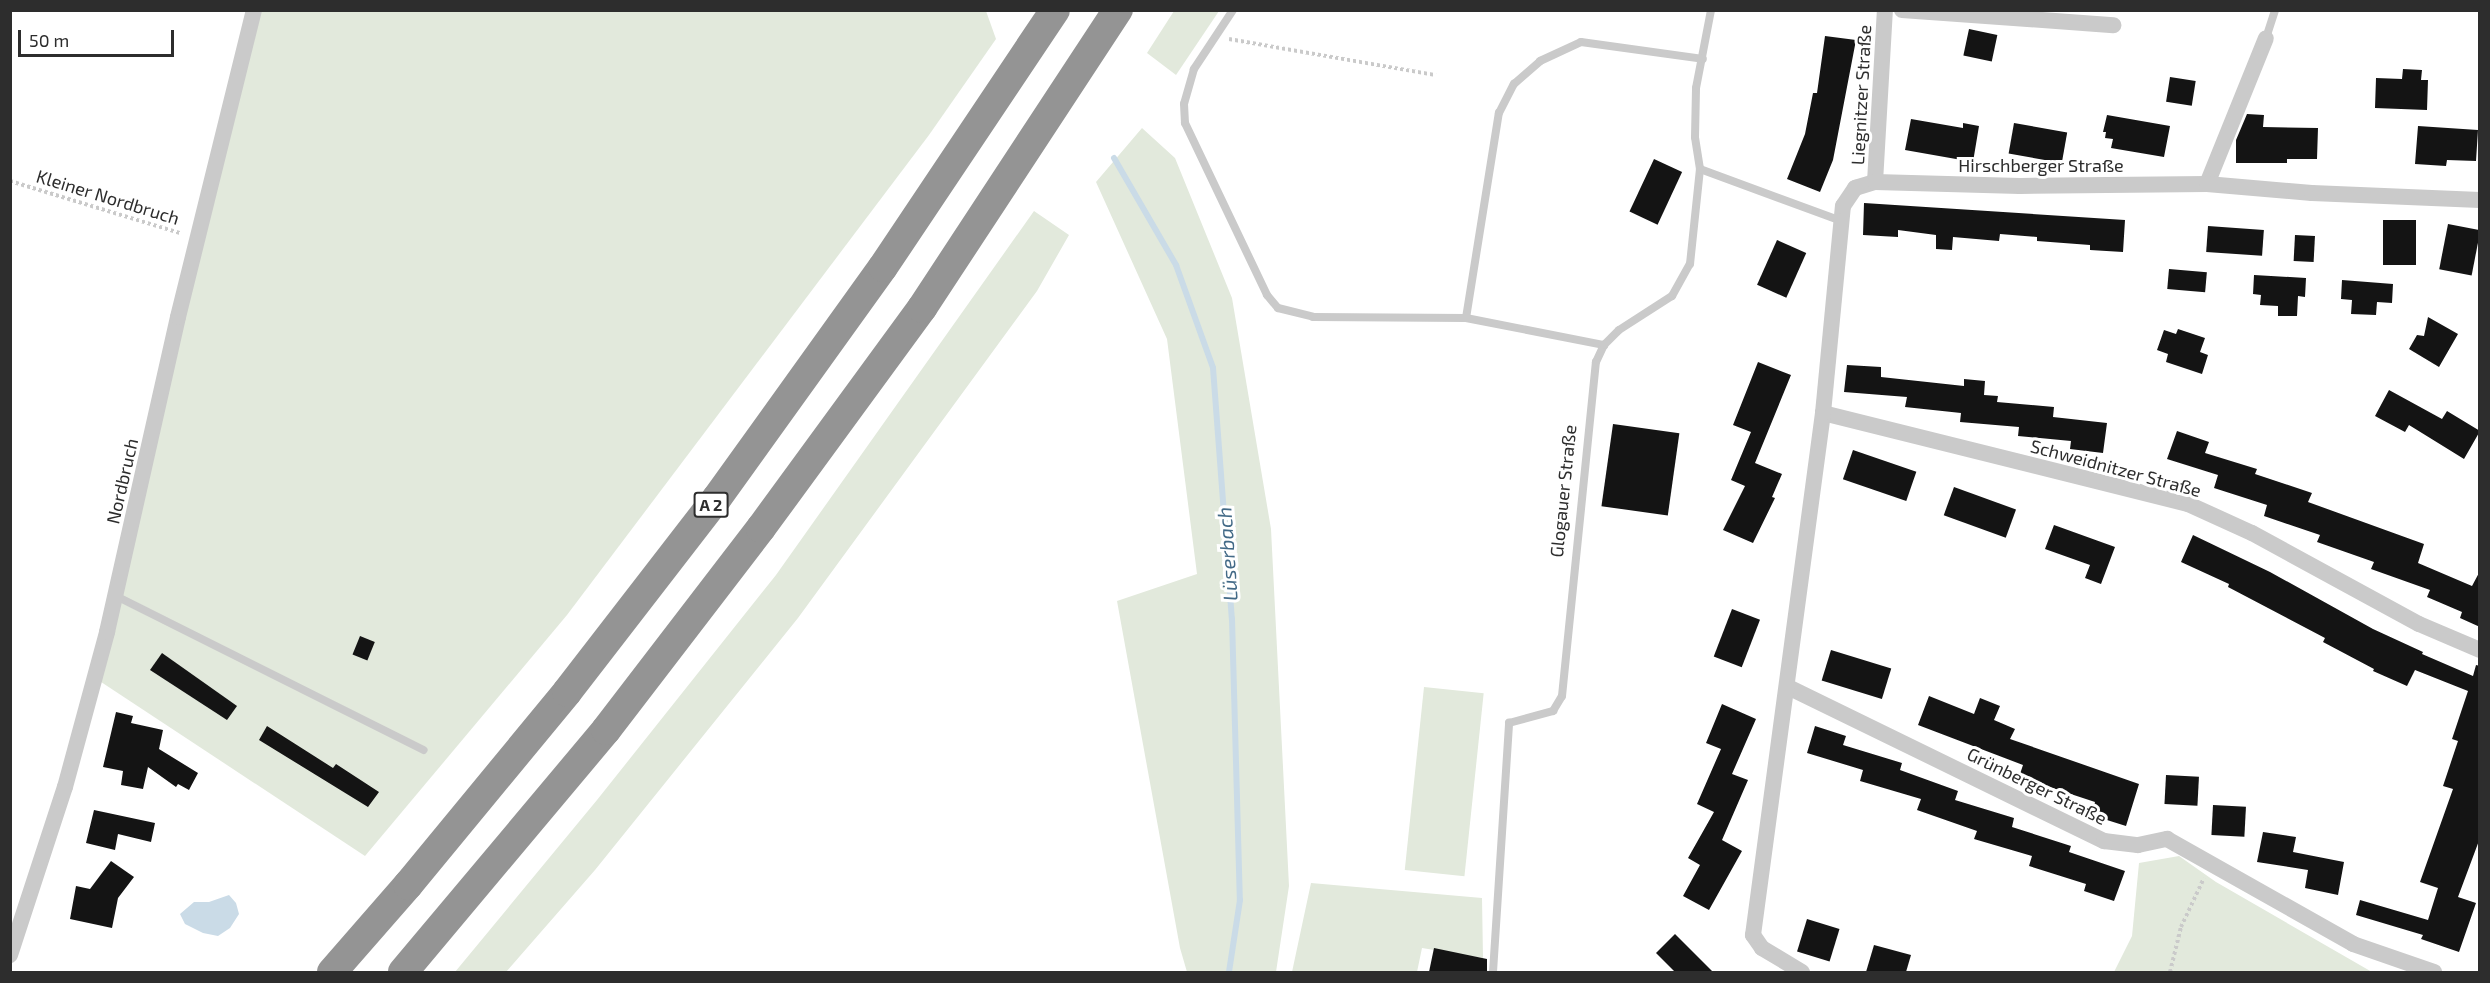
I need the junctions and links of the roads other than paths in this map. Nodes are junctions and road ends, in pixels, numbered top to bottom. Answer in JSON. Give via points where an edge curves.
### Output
{"nodes":[{"id":1,"x":254,"y":10,"type":"edge"},
{"id":2,"x":1055,"y":10,"type":"edge"},
{"id":3,"x":1118,"y":10,"type":"edge"},
{"id":4,"x":1233,"y":10,"type":"edge"},
{"id":5,"x":1712,"y":10,"type":"edge"},
{"id":6,"x":1885,"y":10,"type":"edge"},
{"id":7,"x":1902,"y":10,"type":"edge"},
{"id":8,"x":2275,"y":10,"type":"edge"},
{"id":9,"x":2078,"y":16,"type":"edge"},
{"id":10,"x":2113,"y":25,"type":"dead end"},
{"id":11,"x":2266,"y":38,"type":"joint"},
{"id":12,"x":1703,"y":59,"type":"junction"},
{"id":13,"x":1700,"y":170,"type":"junction"},
{"id":14,"x":1875,"y":182,"type":"junction"},
{"id":15,"x":2207,"y":184,"type":"junction"},
{"id":16,"x":2480,"y":200,"type":"edge"},
{"id":17,"x":1841,"y":221,"type":"junction"},
{"id":18,"x":1466,"y":318,"type":"junction"},
{"id":19,"x":1604,"y":345,"type":"junction"},
{"id":20,"x":1823,"y":413,"type":"junction"},
{"id":21,"x":116,"y":596,"type":"junction"},
{"id":22,"x":2480,"y":650,"type":"edge"},
{"id":23,"x":1788,"y":687,"type":"junction"},
{"id":24,"x":424,"y":750,"type":"dead end"},
{"id":25,"x":10,"y":955,"type":"edge"},
{"id":26,"x":332,"y":972,"type":"edge"},
{"id":27,"x":403,"y":972,"type":"edge"},
{"id":28,"x":1493,"y":972,"type":"edge"},
{"id":29,"x":1802,"y":972,"type":"edge"},
{"id":30,"x":2434,"y":972,"type":"edge"}],
"edges":[{"from":1,"to":21,"type":"street","name":"Nordbruch"},
{"from":2,"to":26,"type":"highway","number":"A 2","via":[[883,267],[717,498],[559,702]]},
{"from":3,"to":27,"type":"highway","via":[[922,308],[762,528],[606,730]]},
{"from":4,"to":18,"type":"lane","via":[[1194,69],[1184,104],[1185,123],[1267,295],[1278,308],[1312,317]]},
{"from":5,"to":12,"type":"lane"},
{"from":6,"to":14,"type":"street","name":"Liegnitzer Straße"},
{"from":7,"to":9,"type":"street"},
{"from":8,"to":11,"type":"lane"},
{"from":9,"to":10,"type":"street"},
{"from":11,"to":15,"type":"street"},
{"from":12,"to":13,"type":"lane","via":[[1696,87],[1695,137]]},
{"from":12,"to":18,"type":"lane","via":[[1581,42],[1539,61],[1515,84],[1500,113]]},
{"from":13,"to":17,"type":"lane"},
{"from":13,"to":19,"type":"lane","via":[[1690,264],[1672,296],[1619,330]]},
{"from":14,"to":15,"type":"street","name":"Hirschberger Straße","via":[[2020,186]]},
{"from":14,"to":17,"type":"street","via":[[1855,188],[1843,206]]},
{"from":15,"to":16,"type":"street","name":"Hirschberger Straße"},
{"from":17,"to":20,"type":"street"},
{"from":18,"to":19,"type":"lane"},
{"from":19,"to":28,"type":"lane","name":"Glogauer Straße","via":[[1596,362],[1562,696],[1553,711],[1509,723]]},
{"from":20,"to":22,"type":"street","name":"Schweidnitzer Straße","via":[[2188,504],[2252,533],[2419,624]]},
{"from":20,"to":23,"type":"street"},
{"from":21,"to":24,"type":"lane"},
{"from":21,"to":25,"type":"street","name":"Nordbruch","via":[[65,787]]},
{"from":23,"to":29,"type":"street","via":[[1754,935],[1762,948]]},
{"from":23,"to":30,"type":"street","name":"Grünberger Straße","via":[[2104,841],[2138,845],[2167,839],[2353,944]]}]}
